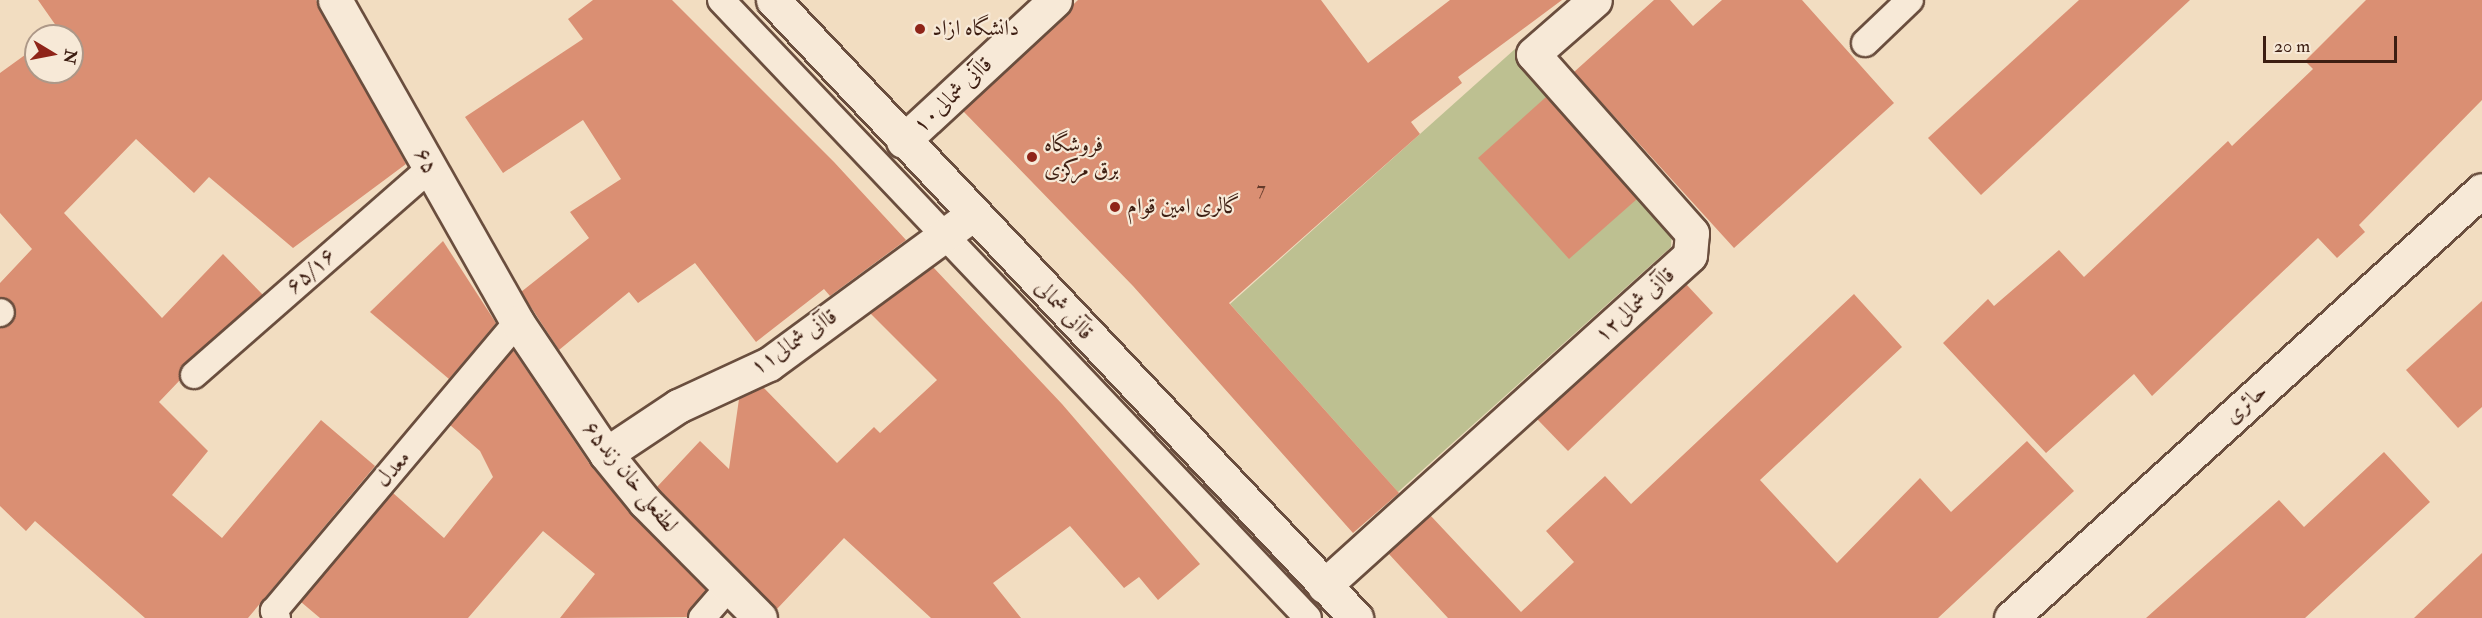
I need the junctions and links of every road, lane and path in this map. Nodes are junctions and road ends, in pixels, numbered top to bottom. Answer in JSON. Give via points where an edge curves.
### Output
{"nodes":[{"id":1,"x":335,"y":0,"type":"edge"},
{"id":2,"x":721,"y":0,"type":"edge"},
{"id":3,"x":773,"y":0,"type":"edge"},
{"id":4,"x":1055,"y":0,"type":"edge"},
{"id":5,"x":1595,"y":0,"type":"edge"},
{"id":6,"x":1911,"y":0,"type":"edge"},
{"id":7,"x":1865,"y":43,"type":"dead end"},
{"id":8,"x":903,"y":141,"type":"junction"},
{"id":9,"x":429,"y":169,"type":"junction"},
{"id":10,"x":2482,"y":190,"type":"edge"},
{"id":11,"x":973,"y":214,"type":"junction"},
{"id":12,"x":945,"y":235,"type":"junction"},
{"id":13,"x":518,"y":322,"type":"junction"},
{"id":14,"x":194,"y":375,"type":"dead end"},
{"id":15,"x":606,"y":454,"type":"junction"},
{"id":16,"x":1324,"y":586,"type":"junction"},
{"id":17,"x":728,"y":588,"type":"junction"},
{"id":18,"x":277,"y":618,"type":"edge"},
{"id":19,"x":702,"y":618,"type":"edge"},
{"id":20,"x":760,"y":618,"type":"edge"},
{"id":21,"x":1308,"y":618,"type":"edge"},
{"id":22,"x":1356,"y":618,"type":"edge"},
{"id":23,"x":2011,"y":618,"type":"edge"}],
"edges":[{"from":1,"to":9,"type":"street","name":"۶۵"},
{"from":2,"to":12,"type":"lane"},
{"from":3,"to":8,"type":"street","name":"قاآنی شمالی"},
{"from":4,"to":8,"type":"street","name":"قاآنی شمالی۱۰"},
{"from":5,"to":16,"type":"street","name":"قاآنی شمالی۱۲","via":[[1533,54],[1692,233],[1690,255]]},
{"from":6,"to":7,"type":"lane"},
{"from":8,"to":11,"type":"street","name":"قاآنی شمالی"},
{"from":9,"to":13,"type":"street","name":"۶۵"},
{"from":9,"to":14,"type":"lane","name":"۶۵/۱۶"},
{"from":10,"to":23,"type":"street","name":"حائری"},
{"from":11,"to":12,"type":"street","name":"قاآنی شمالی۱۱"},
{"from":11,"to":16,"type":"street","name":"قاآنی شمالی"},
{"from":12,"to":15,"type":"street","name":"قاآنی شمالی۱۱","via":[[769,364],[678,406]]},
{"from":12,"to":21,"type":"lane"},
{"from":13,"to":15,"type":"street","name":"لطفعلی خان زند۶۵"},
{"from":13,"to":18,"type":"lane","name":"معدل","via":[[274,611]]},
{"from":15,"to":17,"type":"street","name":"لطفعلی خان زند۶۵","via":[[645,502]]},
{"from":16,"to":22,"type":"street","name":"قاآنی شمالی"},
{"from":17,"to":19,"type":"lane"},
{"from":17,"to":20,"type":"street","name":"لطفعلی خان زند۶۵"}]}
